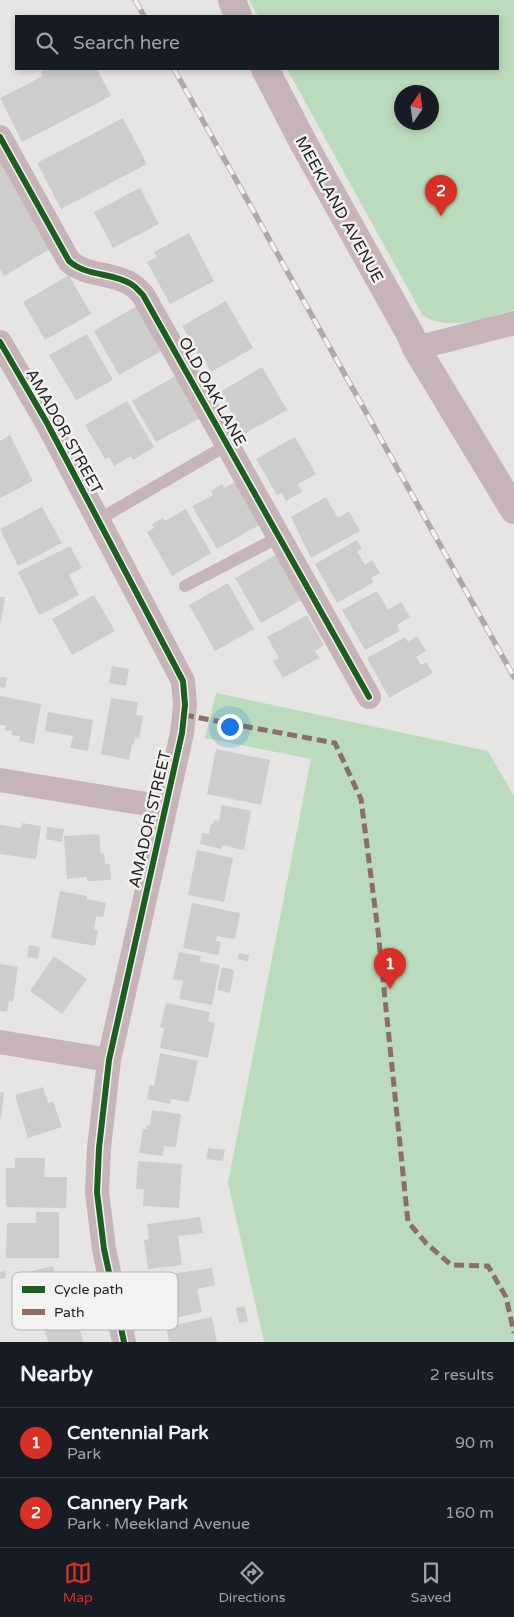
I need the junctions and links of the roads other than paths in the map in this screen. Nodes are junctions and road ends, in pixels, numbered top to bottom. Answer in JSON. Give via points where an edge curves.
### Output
{"nodes":[{"id":1,"x":232,"y":0,"type":"edge"},
{"id":2,"x":238,"y":15,"type":"edge"},
{"id":3,"x":266,"y":70,"type":"edge"},
{"id":4,"x":0,"y":137,"type":"edge"},
{"id":5,"x":514,"y":323,"type":"edge"},
{"id":6,"x":0,"y":342,"type":"edge"},
{"id":7,"x":416,"y":348,"type":"junction"},
{"id":8,"x":227,"y":445,"type":"junction"},
{"id":9,"x":514,"y":510,"type":"edge"},
{"id":10,"x":98,"y":520,"type":"junction"},
{"id":11,"x":279,"y":537,"type":"junction"},
{"id":12,"x":185,"y":586,"type":"dead end"},
{"id":13,"x":369,"y":697,"type":"dead end"},
{"id":14,"x":0,"y":780,"type":"edge"},
{"id":15,"x":165,"y":807,"type":"junction"},
{"id":16,"x":0,"y":1042,"type":"edge"},
{"id":17,"x":109,"y":1060,"type":"junction"},
{"id":18,"x":109,"y":1272,"type":"edge"}],
"edges":[{"from":1,"to":2,"type":"street"},
{"from":3,"to":7,"type":"street","name":"MEEKLAND AVENUE"},
{"from":4,"to":8,"type":"street","name":"OLD OAK LANE","via":[[69,261],[85,271],[131,284],[143,295]]},
{"from":5,"to":7,"type":"street"},
{"from":6,"to":10,"type":"street","name":"AMADOR STREET"},
{"from":7,"to":9,"type":"street","name":"MEEKLAND AVENUE"},
{"from":8,"to":10,"type":"lane"},
{"from":8,"to":11,"type":"street","name":"OLD OAK LANE"},
{"from":10,"to":15,"type":"street","name":"AMADOR STREET","via":[[183,681],[182,732]]},
{"from":11,"to":12,"type":"lane"},
{"from":11,"to":13,"type":"street","name":"OLD OAK LANE"},
{"from":14,"to":15,"type":"street"},
{"from":15,"to":17,"type":"street","name":"AMADOR STREET"},
{"from":16,"to":17,"type":"street"},
{"from":17,"to":18,"type":"street","name":"AMADOR STREET","via":[[98,1148],[97,1192]]}]}
